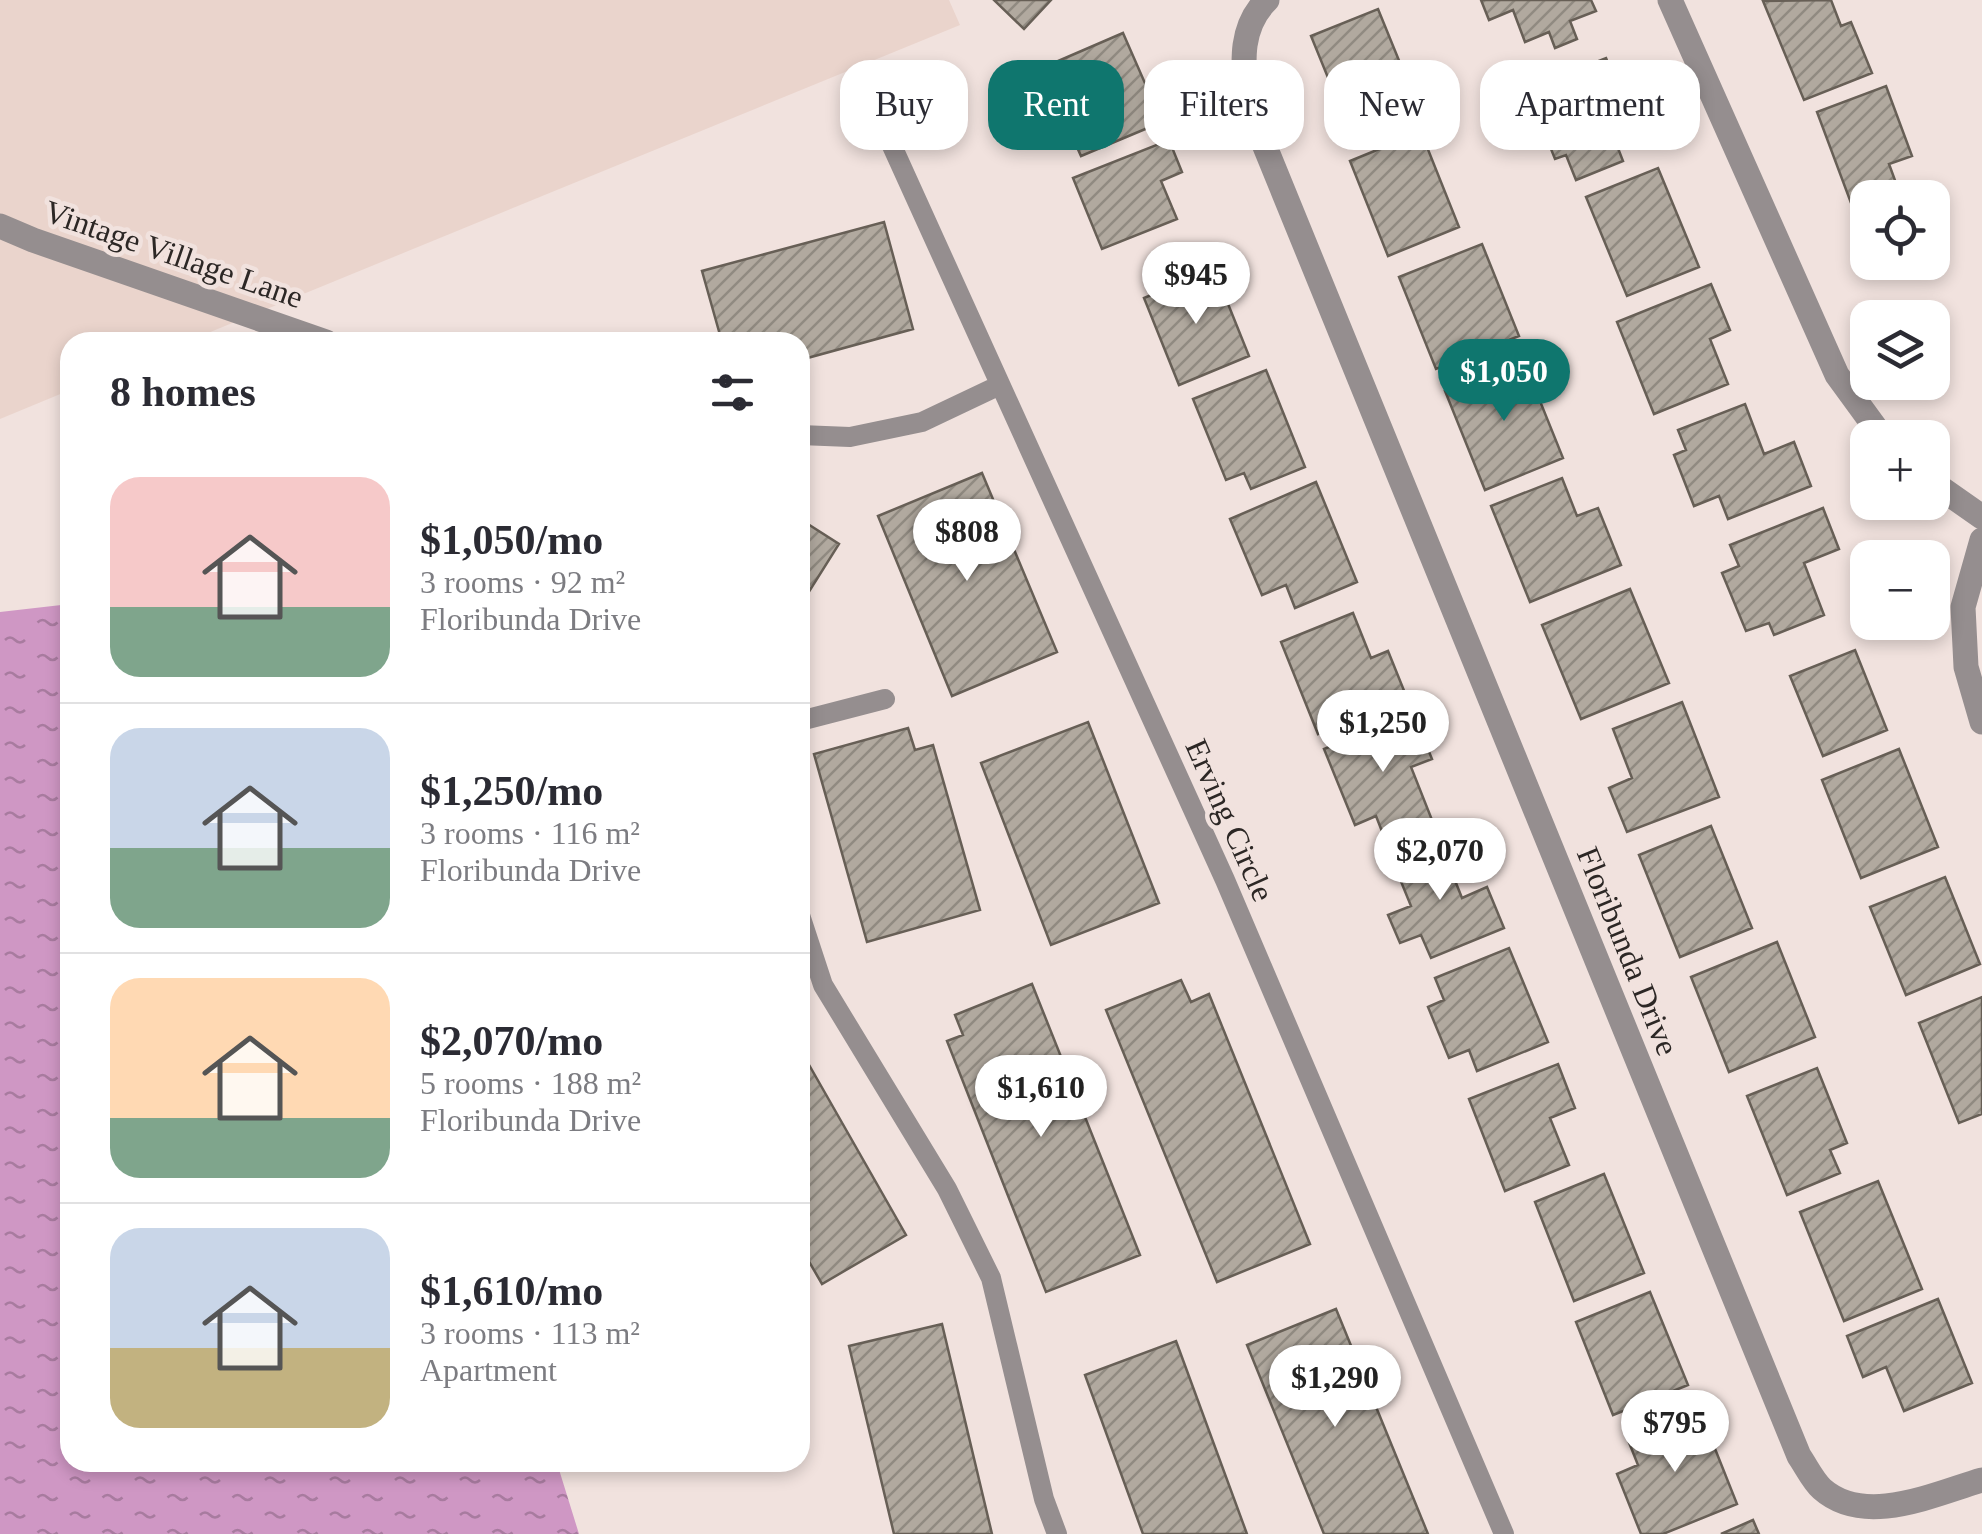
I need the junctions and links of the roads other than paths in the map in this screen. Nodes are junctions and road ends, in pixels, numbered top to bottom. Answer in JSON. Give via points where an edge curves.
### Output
{"nodes":[{"id":1,"x":1268,"y":0,"type":"edge"},
{"id":2,"x":1670,"y":0,"type":"edge"},
{"id":3,"x":894,"y":150,"type":"edge"},
{"id":4,"x":0,"y":226,"type":"edge"},
{"id":5,"x":298,"y":332,"type":"edge"},
{"id":6,"x":1000,"y":386,"type":"junction"},
{"id":7,"x":1870,"y":420,"type":"edge"},
{"id":8,"x":810,"y":435,"type":"edge"},
{"id":9,"x":1950,"y":495,"type":"edge"},
{"id":10,"x":1982,"y":517,"type":"edge"},
{"id":11,"x":1982,"y":540,"type":"edge"},
{"id":12,"x":885,"y":699,"type":"dead end"},
{"id":13,"x":810,"y":718,"type":"edge"},
{"id":14,"x":1982,"y":722,"type":"edge"},
{"id":15,"x":810,"y":945,"type":"edge"},
{"id":16,"x":1982,"y":1480,"type":"edge"},
{"id":17,"x":1056,"y":1534,"type":"edge"},
{"id":18,"x":1504,"y":1534,"type":"edge"}],
"edges":[{"from":1,"to":16,"type":"street","name":"Floribunda Drive","via":[[1253,14],[1242,55],[1246,100],[1798,1456],[1822,1489],[1856,1507],[1897,1504]]},
{"from":2,"to":7,"type":"street","via":[[1837,375]]},
{"from":3,"to":6,"type":"lane","name":"Erving Circle"},
{"from":4,"to":5,"type":"street","name":"Vintage Village Lane"},
{"from":6,"to":8,"type":"lane","via":[[922,422],[850,438]]},
{"from":6,"to":18,"type":"lane","name":"Erving Circle","via":[[1225,880]]},
{"from":9,"to":10,"type":"street"},
{"from":11,"to":14,"type":"street","via":[[1963,607],[1966,667]]},
{"from":12,"to":13,"type":"lane"},
{"from":15,"to":17,"type":"lane","via":[[824,986],[947,1189],[991,1278]]}]}
